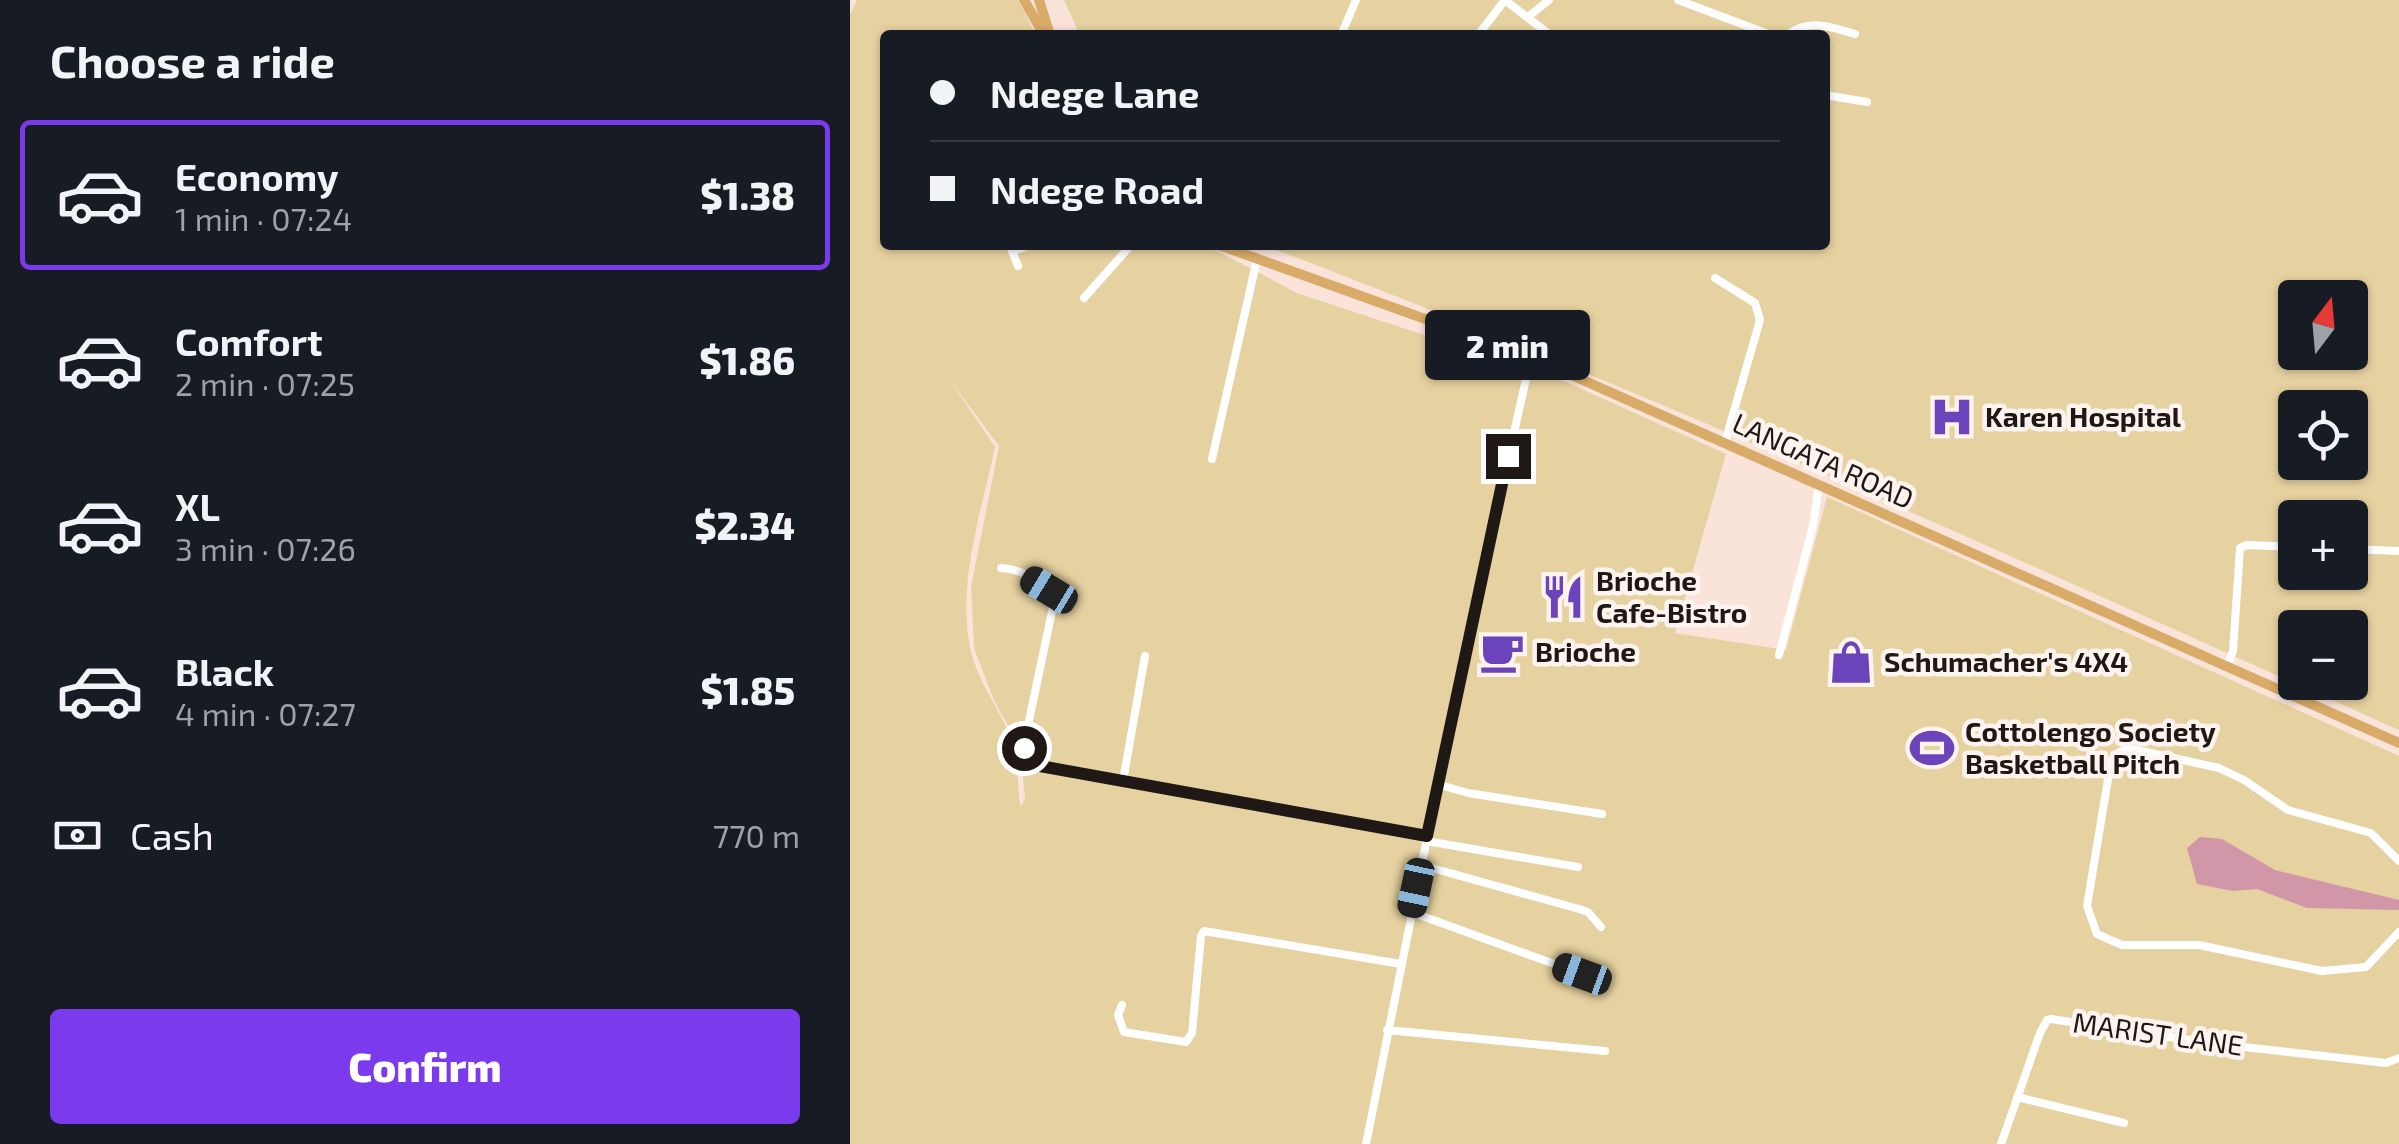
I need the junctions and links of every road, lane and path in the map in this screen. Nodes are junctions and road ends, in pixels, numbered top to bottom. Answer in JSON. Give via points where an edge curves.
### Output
{"nodes":[{"id":1,"x":1024,"y":0,"type":"edge"},
{"id":2,"x":1038,"y":0,"type":"edge"},
{"id":3,"x":1356,"y":0,"type":"edge"},
{"id":4,"x":1505,"y":0,"type":"edge"},
{"id":5,"x":1550,"y":0,"type":"edge"},
{"id":6,"x":1678,"y":0,"type":"edge"},
{"id":7,"x":1528,"y":17,"type":"junction"},
{"id":8,"x":1044,"y":30,"type":"edge"},
{"id":9,"x":1046,"y":30,"type":"edge"},
{"id":10,"x":1343,"y":30,"type":"edge"},
{"id":11,"x":1482,"y":30,"type":"edge"},
{"id":12,"x":1544,"y":30,"type":"edge"},
{"id":13,"x":1758,"y":30,"type":"edge"},
{"id":14,"x":1797,"y":30,"type":"edge"},
{"id":15,"x":1854,"y":34,"type":"dead end"},
{"id":16,"x":1830,"y":96,"type":"edge"},
{"id":17,"x":1866,"y":102,"type":"dead end"},
{"id":18,"x":1015,"y":250,"type":"edge"},
{"id":19,"x":1127,"y":250,"type":"edge"},
{"id":20,"x":1233,"y":250,"type":"edge"},
{"id":21,"x":1257,"y":259,"type":"junction"},
{"id":22,"x":1018,"y":266,"type":"dead end"},
{"id":23,"x":1715,"y":278,"type":"dead end"},
{"id":24,"x":1084,"y":298,"type":"dead end"},
{"id":25,"x":1531,"y":356,"type":"junction"},
{"id":26,"x":1725,"y":442,"type":"junction"},
{"id":27,"x":1212,"y":459,"type":"dead end"},
{"id":28,"x":1819,"y":484,"type":"junction"},
{"id":29,"x":2278,"y":547,"type":"edge"},
{"id":30,"x":2368,"y":551,"type":"edge"},
{"id":31,"x":2399,"y":552,"type":"edge"},
{"id":32,"x":1001,"y":568,"type":"dead end"},
{"id":33,"x":1778,"y":655,"type":"dead end"},
{"id":34,"x":1145,"y":656,"type":"dead end"},
{"id":35,"x":2227,"y":666,"type":"junction"},
{"id":36,"x":2399,"y":742,"type":"edge"},
{"id":37,"x":1123,"y":782,"type":"junction"},
{"id":38,"x":1438,"y":784,"type":"junction"},
{"id":39,"x":1602,"y":814,"type":"dead end"},
{"id":40,"x":1426,"y":839,"type":"junction"},
{"id":41,"x":2399,"y":860,"type":"edge"},
{"id":42,"x":1421,"y":864,"type":"junction"},
{"id":43,"x":1578,"y":867,"type":"dead end"},
{"id":44,"x":1411,"y":912,"type":"junction"},
{"id":45,"x":1601,"y":927,"type":"dead end"},
{"id":46,"x":2399,"y":932,"type":"edge"},
{"id":47,"x":1401,"y":964,"type":"junction"},
{"id":48,"x":1582,"y":974,"type":"dead end"},
{"id":49,"x":1122,"y":1005,"type":"dead end"},
{"id":50,"x":1387,"y":1030,"type":"junction"},
{"id":51,"x":1605,"y":1051,"type":"dead end"},
{"id":52,"x":2399,"y":1058,"type":"edge"},
{"id":53,"x":2017,"y":1098,"type":"junction"},
{"id":54,"x":2124,"y":1123,"type":"dead end"},
{"id":55,"x":1366,"y":1144,"type":"edge"},
{"id":56,"x":2001,"y":1144,"type":"edge"}],
"edges":[{"from":1,"to":8,"type":"main road"},
{"from":2,"to":9,"type":"main road"},
{"from":3,"to":10,"type":"street"},
{"from":4,"to":7,"type":"street"},
{"from":4,"to":11,"type":"street"},
{"from":5,"to":7,"type":"street"},
{"from":6,"to":13,"type":"street"},
{"from":7,"to":12,"type":"street"},
{"from":14,"to":15,"type":"street","via":[[1818,24]]},
{"from":16,"to":17,"type":"street"},
{"from":18,"to":22,"type":"street"},
{"from":19,"to":24,"type":"street"},
{"from":20,"to":21,"type":"main road","name":"LANGATA ROAD"},
{"from":21,"to":25,"type":"main road","name":"LANGATA ROAD"},
{"from":21,"to":27,"type":"street"},
{"from":23,"to":26,"type":"street","via":[[1755,303],[1760,320]]},
{"from":25,"to":26,"type":"main road","name":"LANGATA ROAD"},
{"from":25,"to":38,"type":"street"},
{"from":26,"to":28,"type":"main road","name":"LANGATA ROAD"},
{"from":28,"to":33,"type":"street"},
{"from":28,"to":35,"type":"main road","name":"LANGATA ROAD"},
{"from":29,"to":35,"type":"street","via":[[2240,548]]},
{"from":30,"to":31,"type":"street"},
{"from":32,"to":37,"type":"street","via":[[1021,570],[1049,590],[1054,602],[1026,756],[1040,766]]},
{"from":34,"to":37,"type":"street"},
{"from":35,"to":36,"type":"main road","name":"LANGATA ROAD"},
{"from":37,"to":40,"type":"street"},
{"from":38,"to":39,"type":"street"},
{"from":38,"to":40,"type":"street"},
{"from":40,"to":42,"type":"street"},
{"from":40,"to":43,"type":"street"},
{"from":41,"to":46,"type":"street","via":[[2371,833],[2288,810],[2219,768],[2128,748],[2110,765],[2087,906],[2098,934],[2122,946],[2199,946],[2322,970],[2366,968]]},
{"from":42,"to":44,"type":"street"},
{"from":42,"to":45,"type":"street","via":[[1579,908]]},
{"from":44,"to":47,"type":"street"},
{"from":44,"to":48,"type":"street"},
{"from":47,"to":49,"type":"street","via":[[1204,930],[1186,1042],[1124,1032]]},
{"from":47,"to":50,"type":"street"},
{"from":50,"to":51,"type":"street"},
{"from":50,"to":55,"type":"street"},
{"from":52,"to":53,"type":"street","name":"MARIST LANE","via":[[2386,1063],[2209,1044],[2052,1019],[2040,1033]]},
{"from":53,"to":54,"type":"street"},
{"from":53,"to":56,"type":"street","name":"MARIST LANE"}]}
